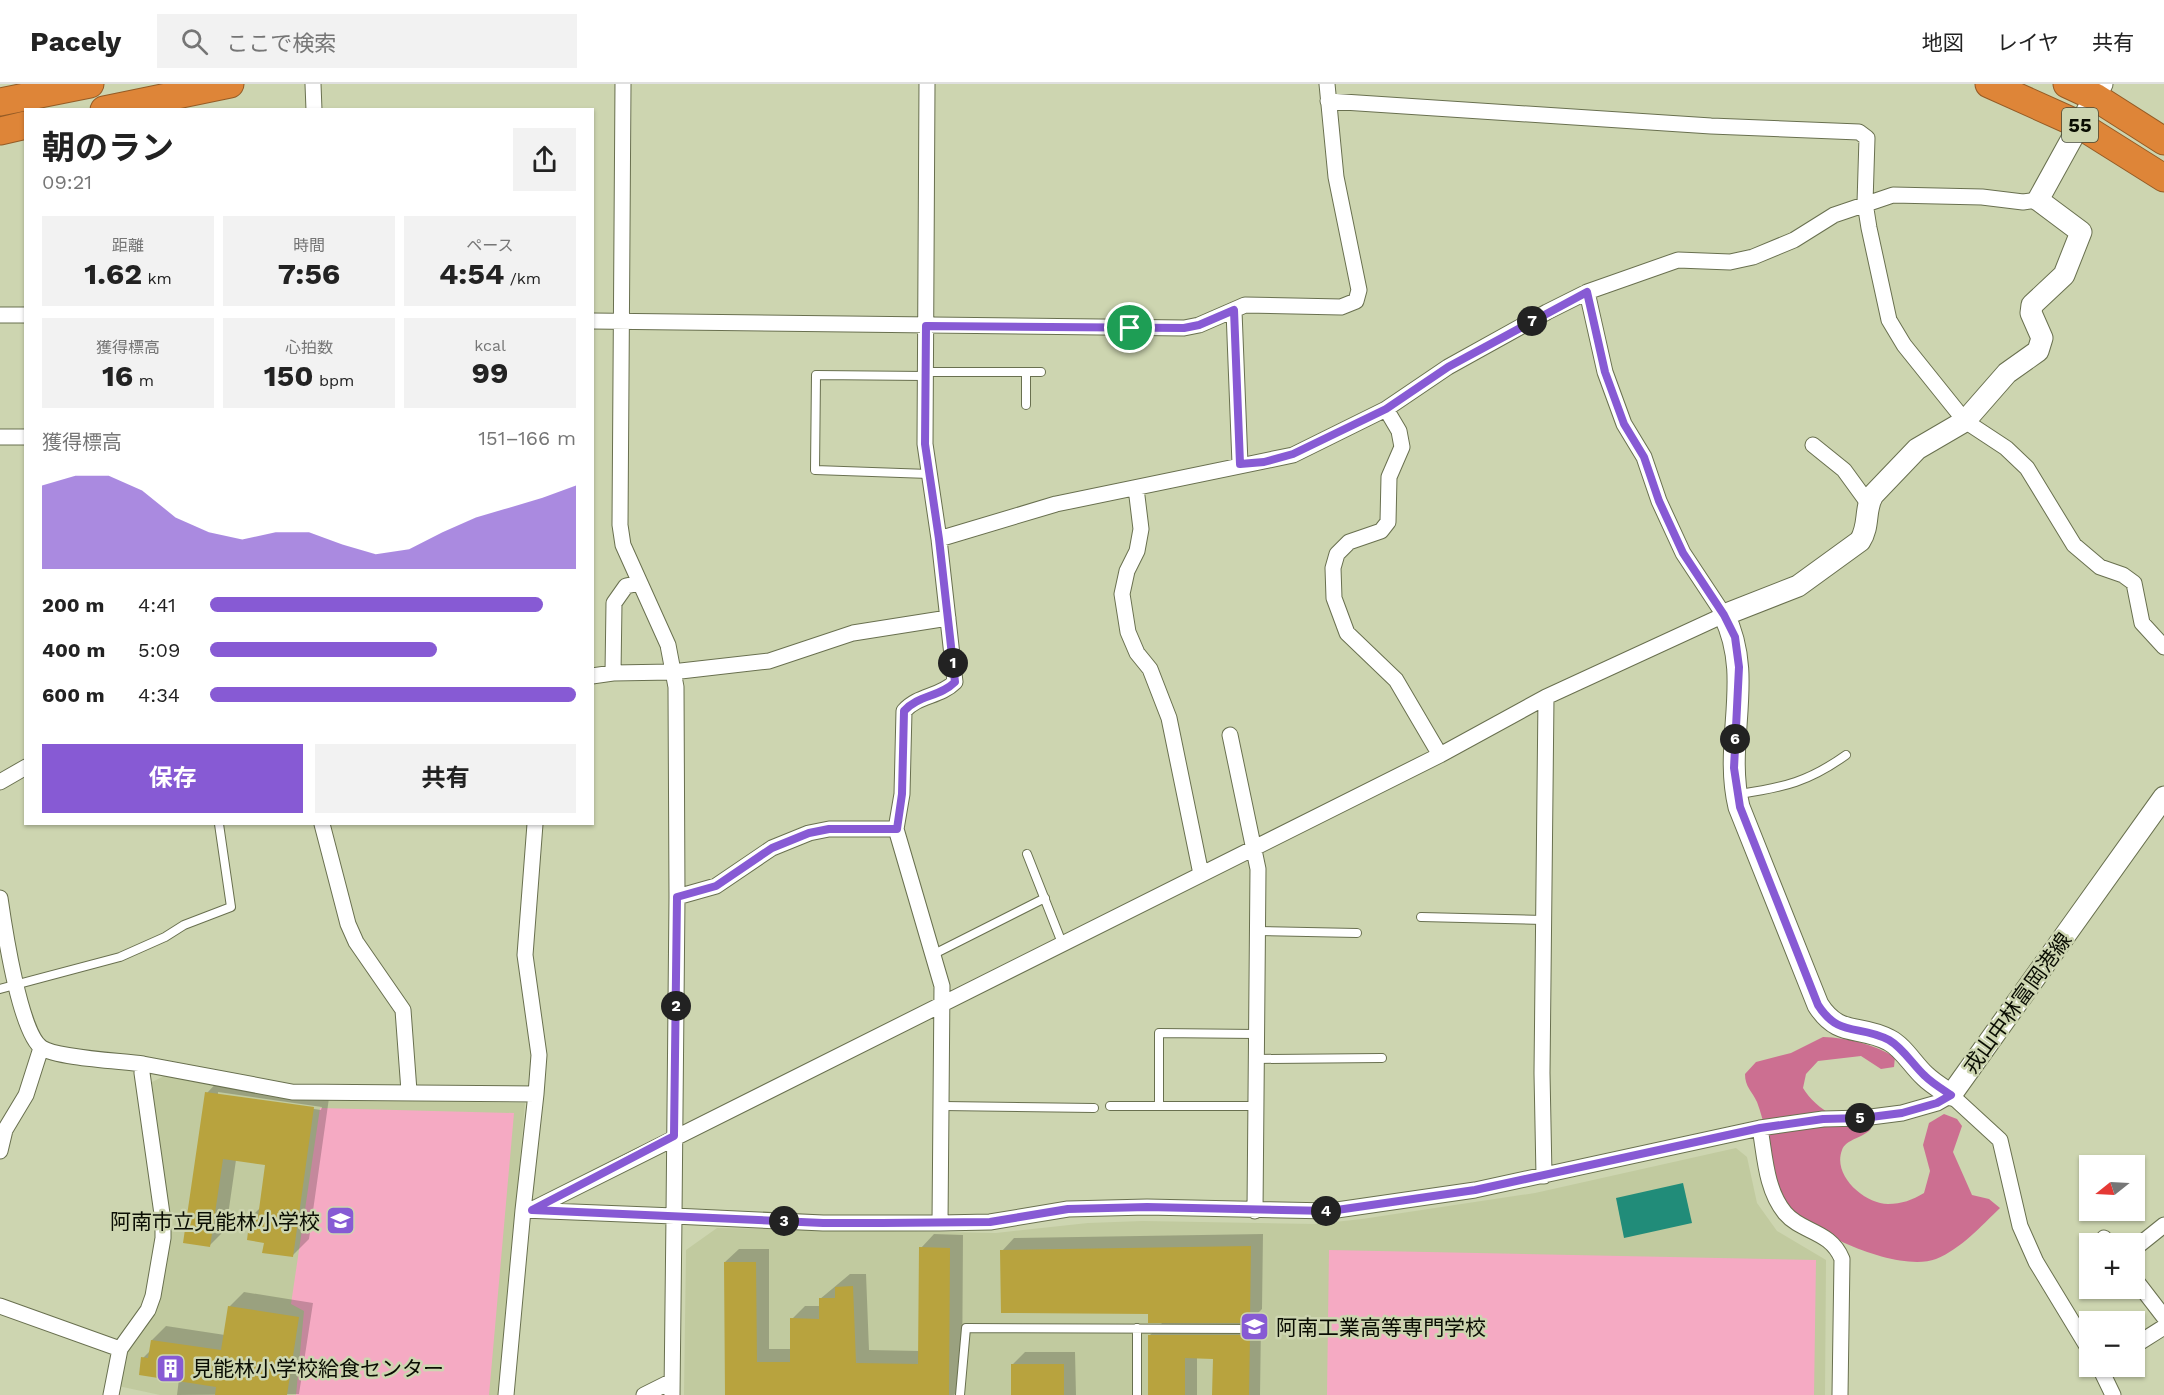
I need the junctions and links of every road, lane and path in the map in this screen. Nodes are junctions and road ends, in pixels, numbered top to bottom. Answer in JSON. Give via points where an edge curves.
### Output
{"nodes":[{"id":1,"x":90,"y":84,"type":"edge"},
{"id":2,"x":230,"y":84,"type":"edge"},
{"id":3,"x":313,"y":84,"type":"edge"},
{"id":4,"x":623,"y":84,"type":"edge"},
{"id":5,"x":927,"y":84,"type":"edge"},
{"id":6,"x":1327,"y":84,"type":"edge"},
{"id":7,"x":1989,"y":84,"type":"edge"},
{"id":8,"x":2067,"y":84,"type":"edge"},
{"id":9,"x":2099,"y":90,"type":"edge"},
{"id":10,"x":11,"y":100,"type":"edge"},
{"id":11,"x":1328,"y":100,"type":"junction"},
{"id":12,"x":114,"y":108,"type":"edge"},
{"id":13,"x":314,"y":108,"type":"edge"},
{"id":14,"x":2079,"y":124,"type":"junction"},
{"id":15,"x":0,"y":125,"type":"edge"},
{"id":16,"x":24,"y":125,"type":"edge"},
{"id":17,"x":0,"y":131,"type":"edge"},
{"id":18,"x":2164,"y":141,"type":"edge"},
{"id":19,"x":2164,"y":178,"type":"edge"},
{"id":20,"x":2038,"y":200,"type":"junction"},
{"id":21,"x":1865,"y":203,"type":"junction"},
{"id":22,"x":1587,"y":292,"type":"junction"},
{"id":23,"x":1234,"y":310,"type":"junction"},
{"id":24,"x":0,"y":315,"type":"edge"},
{"id":25,"x":24,"y":315,"type":"edge"},
{"id":26,"x":594,"y":321,"type":"edge"},
{"id":27,"x":622,"y":321,"type":"junction"},
{"id":28,"x":926,"y":326,"type":"junction"},
{"id":29,"x":1026,"y":372,"type":"junction"},
{"id":30,"x":1041,"y":372,"type":"dead end"},
{"id":31,"x":925,"y":374,"type":"junction"},
{"id":32,"x":1026,"y":405,"type":"dead end"},
{"id":33,"x":1386,"y":409,"type":"junction"},
{"id":34,"x":1965,"y":421,"type":"junction"},
{"id":35,"x":0,"y":437,"type":"edge"},
{"id":36,"x":24,"y":437,"type":"edge"},
{"id":37,"x":1813,"y":445,"type":"dead end"},
{"id":38,"x":1240,"y":464,"type":"junction"},
{"id":39,"x":929,"y":474,"type":"junction"},
{"id":40,"x":1136,"y":488,"type":"junction"},
{"id":41,"x":1868,"y":503,"type":"junction"},
{"id":42,"x":939,"y":539,"type":"junction"},
{"id":43,"x":640,"y":583,"type":"junction"},
{"id":44,"x":1724,"y":615,"type":"junction"},
{"id":45,"x":948,"y":618,"type":"junction"},
{"id":46,"x":2164,"y":647,"type":"edge"},
{"id":47,"x":672,"y":672,"type":"junction"},
{"id":48,"x":613,"y":673,"type":"junction"},
{"id":49,"x":594,"y":676,"type":"edge"},
{"id":50,"x":1546,"y":697,"type":"junction"},
{"id":51,"x":1230,"y":735,"type":"dead end"},
{"id":52,"x":1440,"y":755,"type":"junction"},
{"id":53,"x":1846,"y":755,"type":"dead end"},
{"id":54,"x":24,"y":768,"type":"edge"},
{"id":55,"x":0,"y":782,"type":"edge"},
{"id":56,"x":1736,"y":795,"type":"junction"},
{"id":57,"x":2164,"y":797,"type":"edge"},
{"id":58,"x":219,"y":825,"type":"edge"},
{"id":59,"x":322,"y":825,"type":"edge"},
{"id":60,"x":535,"y":825,"type":"edge"},
{"id":61,"x":897,"y":829,"type":"junction"},
{"id":62,"x":1254,"y":848,"type":"junction"},
{"id":63,"x":1028,"y":854,"type":"dead end"},
{"id":64,"x":1201,"y":874,"type":"junction"},
{"id":65,"x":677,"y":897,"type":"junction"},
{"id":66,"x":0,"y":898,"type":"edge"},
{"id":67,"x":1045,"y":898,"type":"junction"},
{"id":68,"x":1421,"y":917,"type":"dead end"},
{"id":69,"x":1544,"y":920,"type":"junction"},
{"id":70,"x":1257,"y":931,"type":"junction"},
{"id":71,"x":1357,"y":933,"type":"dead end"},
{"id":72,"x":1062,"y":943,"type":"junction"},
{"id":73,"x":934,"y":954,"type":"junction"},
{"id":74,"x":15,"y":984,"type":"junction"},
{"id":75,"x":0,"y":989,"type":"edge"},
{"id":76,"x":942,"y":1003,"type":"junction"},
{"id":77,"x":1256,"y":1034,"type":"junction"},
{"id":78,"x":41,"y":1048,"type":"junction"},
{"id":79,"x":1382,"y":1058,"type":"dead end"},
{"id":80,"x":1256,"y":1059,"type":"junction"},
{"id":81,"x":143,"y":1064,"type":"junction"},
{"id":82,"x":409,"y":1091,"type":"junction"},
{"id":83,"x":536,"y":1094,"type":"junction"},
{"id":84,"x":1951,"y":1095,"type":"junction"},
{"id":85,"x":943,"y":1106,"type":"junction"},
{"id":86,"x":1110,"y":1106,"type":"dead end"},
{"id":87,"x":1159,"y":1106,"type":"junction"},
{"id":88,"x":1255,"y":1106,"type":"junction"},
{"id":89,"x":1094,"y":1108,"type":"dead end"},
{"id":90,"x":1760,"y":1128,"type":"junction"},
{"id":91,"x":674,"y":1136,"type":"junction"},
{"id":92,"x":0,"y":1151,"type":"edge"},
{"id":93,"x":1544,"y":1176,"type":"junction"},
{"id":94,"x":527,"y":1210,"type":"junction"},
{"id":95,"x":1255,"y":1211,"type":"junction"},
{"id":96,"x":674,"y":1216,"type":"junction"},
{"id":97,"x":940,"y":1223,"type":"junction"},
{"id":98,"x":2164,"y":1225,"type":"edge"},
{"id":99,"x":2145,"y":1240,"type":"edge"},
{"id":100,"x":2145,"y":1292,"type":"edge"},
{"id":101,"x":0,"y":1306,"type":"edge"},
{"id":102,"x":2164,"y":1317,"type":"edge"},
{"id":103,"x":2164,"y":1327,"type":"edge"},
{"id":104,"x":1137,"y":1328,"type":"junction"},
{"id":105,"x":1260,"y":1329,"type":"dead end"},
{"id":106,"x":2079,"y":1333,"type":"edge"},
{"id":107,"x":2145,"y":1339,"type":"edge"},
{"id":108,"x":120,"y":1349,"type":"junction"},
{"id":109,"x":2105,"y":1377,"type":"edge"},
{"id":110,"x":672,"y":1388,"type":"edge"},
{"id":111,"x":111,"y":1395,"type":"edge"},
{"id":112,"x":506,"y":1395,"type":"edge"},
{"id":113,"x":644,"y":1395,"type":"edge"},
{"id":114,"x":960,"y":1395,"type":"edge"},
{"id":115,"x":1137,"y":1395,"type":"edge"},
{"id":116,"x":1840,"y":1395,"type":"edge"},
{"id":117,"x":2113,"y":1395,"type":"edge"}],
"edges":[{"from":1,"to":10,"type":"highway"},
{"from":2,"to":12,"type":"highway"},
{"from":3,"to":13,"type":"street"},
{"from":4,"to":27,"type":"street"},
{"from":5,"to":28,"type":"street"},
{"from":6,"to":11,"type":"street"},
{"from":7,"to":14,"type":"highway","number":"55"},
{"from":8,"to":9,"type":"highway","number":"55"},
{"from":9,"to":14,"type":"main road"},
{"from":9,"to":18,"type":"highway","number":"55"},
{"from":10,"to":15,"type":"street"},
{"from":11,"to":21,"type":"street","via":[[1858,132],[1867,138]]},
{"from":11,"to":23,"type":"street","via":[[1336,177],[1359,290],[1356,301],[1341,307],[1245,305]]},
{"from":14,"to":19,"type":"highway","number":"55"},
{"from":14,"to":20,"type":"main road"},
{"from":16,"to":17,"type":"highway"},
{"from":20,"to":21,"type":"street","via":[[1911,194]]},
{"from":20,"to":34,"type":"main road","via":[[2081,232],[2064,275],[2032,305],[2031,313],[2042,338],[2038,351],[2007,373]]},
{"from":21,"to":22,"type":"street","via":[[1753,257],[1730,262],[1678,260]]},
{"from":21,"to":34,"type":"street","via":[[1889,320],[1928,377]]},
{"from":22,"to":33,"type":"street","via":[[1448,367]]},
{"from":22,"to":44,"type":"street","via":[[1605,372],[1624,424],[1644,457],[1683,553]]},
{"from":23,"to":28,"type":"street","via":[[1184,328]]},
{"from":23,"to":38,"type":"street"},
{"from":24,"to":25,"type":"street"},
{"from":26,"to":27,"type":"street"},
{"from":27,"to":28,"type":"street"},
{"from":27,"to":43,"type":"street","via":[[620,525],[623,545]]},
{"from":28,"to":31,"type":"street"},
{"from":29,"to":30,"type":"lane"},
{"from":29,"to":31,"type":"lane"},
{"from":29,"to":32,"type":"lane"},
{"from":31,"to":39,"type":"street"},
{"from":31,"to":39,"type":"lane","via":[[816,375],[815,470]]},
{"from":33,"to":38,"type":"street","via":[[1293,454]]},
{"from":33,"to":52,"type":"street","via":[[1399,431],[1402,447],[1389,477],[1388,522],[1381,531],[1349,542],[1337,554],[1333,568],[1334,598],[1347,633],[1396,680]]},
{"from":34,"to":41,"type":"main road","via":[[1917,449]]},
{"from":34,"to":46,"type":"street","via":[[2006,448],[2026,468],[2074,546],[2100,567],[2123,574],[2134,583],[2142,623]]},
{"from":35,"to":36,"type":"street"},
{"from":37,"to":41,"type":"street","via":[[1844,470]]},
{"from":38,"to":40,"type":"street"},
{"from":39,"to":42,"type":"street"},
{"from":40,"to":42,"type":"street","via":[[1056,504]]},
{"from":40,"to":64,"type":"street","via":[[1141,529],[1122,594],[1128,632],[1150,669],[1169,718]]},
{"from":41,"to":44,"type":"main road","via":[[1866,532],[1860,541],[1798,586]]},
{"from":42,"to":45,"type":"street"},
{"from":43,"to":47,"type":"street","via":[[668,645]]},
{"from":43,"to":48,"type":"street","via":[[626,586],[614,603]]},
{"from":44,"to":50,"type":"street"},
{"from":44,"to":56,"type":"main road","name":"戎山中林富岡港線","via":[[1735,637],[1739,667]]},
{"from":45,"to":47,"type":"street","via":[[853,633],[768,661]]},
{"from":45,"to":61,"type":"street","via":[[955,682],[946,691],[912,701],[904,711]]},
{"from":47,"to":48,"type":"street"},
{"from":47,"to":65,"type":"street","via":[[676,687]]},
{"from":48,"to":49,"type":"street"},
{"from":50,"to":52,"type":"street"},
{"from":50,"to":69,"type":"street"},
{"from":51,"to":62,"type":"street"},
{"from":52,"to":62,"type":"street"},
{"from":53,"to":56,"type":"lane","via":[[1819,774],[1787,786]]},
{"from":54,"to":55,"type":"street"},
{"from":56,"to":84,"type":"main road","name":"戎山中林富岡港線","via":[[1818,1005],[1827,1019],[1838,1027],[1875,1033],[1892,1042],[1926,1078]]},
{"from":57,"to":84,"type":"main road","name":"戎山中林富岡港線"},
{"from":58,"to":74,"type":"lane","via":[[231,907],[120,957]]},
{"from":59,"to":82,"type":"street","via":[[348,924],[403,1010]]},
{"from":60,"to":83,"type":"street","via":[[525,955],[539,1055]]},
{"from":61,"to":65,"type":"street","via":[[829,829],[809,833],[772,848],[716,886]]},
{"from":61,"to":73,"type":"street"},
{"from":62,"to":64,"type":"street"},
{"from":62,"to":70,"type":"street","via":[[1258,869]]},
{"from":63,"to":67,"type":"lane"},
{"from":64,"to":72,"type":"street"},
{"from":65,"to":91,"type":"street"},
{"from":66,"to":74,"type":"street"},
{"from":67,"to":72,"type":"lane"},
{"from":67,"to":73,"type":"lane"},
{"from":68,"to":69,"type":"lane"},
{"from":69,"to":93,"type":"street"},
{"from":70,"to":71,"type":"lane"},
{"from":70,"to":77,"type":"street"},
{"from":72,"to":76,"type":"street"},
{"from":73,"to":76,"type":"street"},
{"from":74,"to":75,"type":"lane"},
{"from":74,"to":78,"type":"street"},
{"from":76,"to":85,"type":"street"},
{"from":76,"to":91,"type":"street"},
{"from":77,"to":80,"type":"street"},
{"from":77,"to":87,"type":"lane","via":[[1159,1033]]},
{"from":78,"to":81,"type":"street"},
{"from":78,"to":92,"type":"street","via":[[26,1095],[5,1130]]},
{"from":79,"to":80,"type":"lane"},
{"from":80,"to":88,"type":"street"},
{"from":81,"to":82,"type":"street","via":[[292,1092]]},
{"from":81,"to":108,"type":"street","via":[[164,1238],[148,1310]]},
{"from":82,"to":83,"type":"street"},
{"from":83,"to":94,"type":"street"},
{"from":84,"to":90,"type":"street","via":[[1902,1113]]},
{"from":84,"to":106,"type":"street","via":[[2000,1140],[2020,1226],[2036,1262]]},
{"from":85,"to":89,"type":"lane"},
{"from":85,"to":97,"type":"street"},
{"from":86,"to":87,"type":"lane"},
{"from":87,"to":88,"type":"lane"},
{"from":88,"to":95,"type":"street"},
{"from":90,"to":93,"type":"street"},
{"from":90,"to":116,"type":"street","via":[[1772,1192],[1786,1215],[1836,1245],[1842,1259]]},
{"from":91,"to":94,"type":"street"},
{"from":91,"to":96,"type":"street"},
{"from":93,"to":95,"type":"street","via":[[1330,1211]]},
{"from":94,"to":96,"type":"street"},
{"from":94,"to":112,"type":"street"},
{"from":95,"to":97,"type":"street","via":[[1068,1209],[990,1222]]},
{"from":96,"to":97,"type":"street","via":[[823,1223]]},
{"from":96,"to":110,"type":"street"},
{"from":98,"to":99,"type":"street"},
{"from":100,"to":102,"type":"street"},
{"from":101,"to":108,"type":"street"},
{"from":103,"to":107,"type":"street"},
{"from":104,"to":105,"type":"lane"},
{"from":104,"to":114,"type":"lane","via":[[966,1328]]},
{"from":104,"to":115,"type":"lane"},
{"from":108,"to":111,"type":"street"},
{"from":109,"to":117,"type":"street"},
{"from":110,"to":113,"type":"street"}]}
